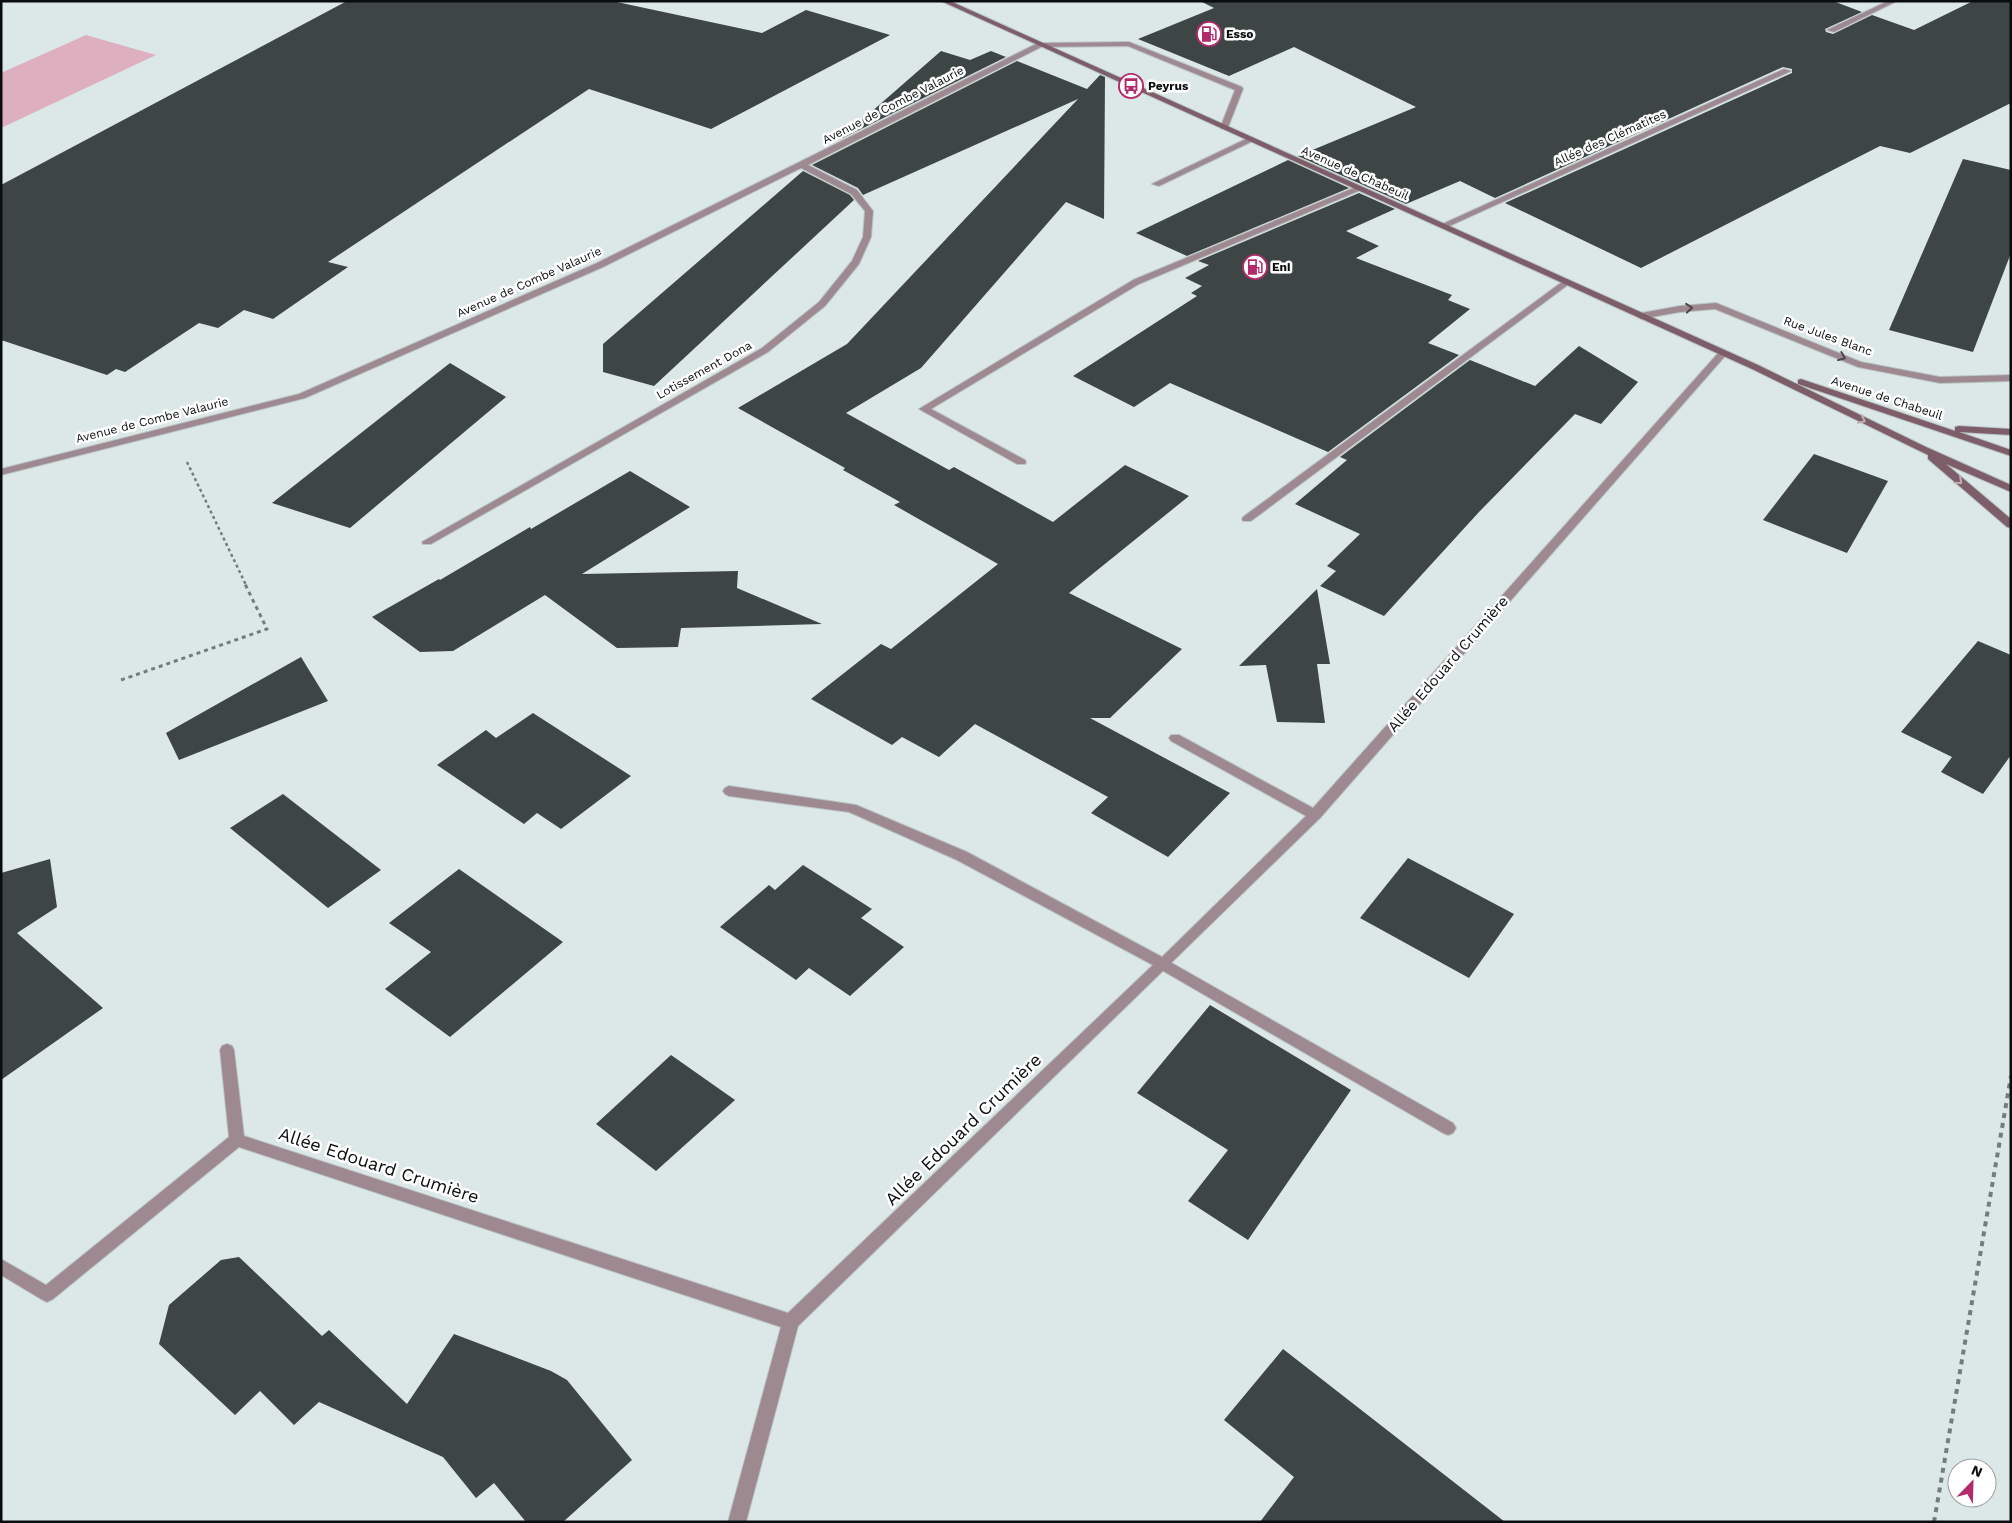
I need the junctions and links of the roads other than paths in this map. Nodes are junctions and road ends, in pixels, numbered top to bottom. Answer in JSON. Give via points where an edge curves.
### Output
{"nodes":[{"id":1,"x":944,"y":1,"type":"edge"},
{"id":2,"x":1889,"y":2,"type":"edge"},
{"id":3,"x":1831,"y":30,"type":"dead end"},
{"id":4,"x":1041,"y":45,"type":"junction"},
{"id":5,"x":1787,"y":70,"type":"dead end"},
{"id":6,"x":1224,"y":128,"type":"junction"},
{"id":7,"x":1251,"y":140,"type":"junction"},
{"id":8,"x":802,"y":165,"type":"junction"},
{"id":9,"x":1156,"y":184,"type":"dead end"},
{"id":10,"x":1359,"y":189,"type":"junction"},
{"id":11,"x":1442,"y":226,"type":"junction"},
{"id":12,"x":1566,"y":282,"type":"junction"},
{"id":13,"x":1641,"y":316,"type":"junction"},
{"id":14,"x":1723,"y":353,"type":"junction"},
{"id":15,"x":1755,"y":368,"type":"junction"},
{"id":16,"x":2011,"y":378,"type":"edge"},
{"id":17,"x":1934,"y":427,"type":"junction"},
{"id":18,"x":2011,"y":432,"type":"edge"},
{"id":19,"x":1922,"y":449,"type":"junction"},
{"id":20,"x":2011,"y":453,"type":"edge"},
{"id":21,"x":1021,"y":462,"type":"dead end"},
{"id":22,"x":1,"y":472,"type":"edge"},
{"id":23,"x":2011,"y":489,"type":"edge"},
{"id":24,"x":1247,"y":519,"type":"dead end"},
{"id":25,"x":2011,"y":525,"type":"edge"},
{"id":26,"x":427,"y":542,"type":"dead end"},
{"id":27,"x":1175,"y":738,"type":"dead end"},
{"id":28,"x":729,"y":790,"type":"dead end"},
{"id":29,"x":1315,"y":815,"type":"junction"},
{"id":30,"x":1163,"y":964,"type":"junction"},
{"id":31,"x":227,"y":1050,"type":"dead end"},
{"id":32,"x":1448,"y":1128,"type":"dead end"},
{"id":33,"x":237,"y":1140,"type":"junction"},
{"id":34,"x":1,"y":1266,"type":"edge"},
{"id":35,"x":791,"y":1322,"type":"junction"},
{"id":36,"x":737,"y":1522,"type":"edge"}],
"edges":[{"from":1,"to":4,"type":"main road","name":"Avenue de Chabeuil"},
{"from":2,"to":3,"type":"street"},
{"from":4,"to":6,"type":"main road","name":"Avenue de Chabeuil"},
{"from":4,"to":6,"type":"street","via":[[1129,44],[1239,89]]},
{"from":4,"to":8,"type":"street","name":"Avenue de Combe Valaurie"},
{"from":5,"to":11,"type":"street","name":"Allée des Clématites"},
{"from":6,"to":7,"type":"main road","name":"Avenue de Chabeuil"},
{"from":7,"to":9,"type":"street"},
{"from":7,"to":10,"type":"main road","name":"Avenue de Chabeuil"},
{"from":8,"to":22,"type":"street","name":"Avenue de Combe Valaurie","via":[[600,265],[302,396]]},
{"from":8,"to":26,"type":"street","name":"Lotissement Dona","via":[[854,192],[869,211],[867,236],[856,262],[822,304],[765,350]]},
{"from":10,"to":11,"type":"main road","name":"Avenue de Chabeuil"},
{"from":10,"to":21,"type":"street","via":[[1136,282],[924,409]]},
{"from":11,"to":12,"type":"main road","name":"Avenue de Chabeuil"},
{"from":12,"to":13,"type":"main road","name":"Avenue de Chabeuil"},
{"from":12,"to":24,"type":"street"},
{"from":13,"to":14,"type":"main road","name":"Avenue de Chabeuil"},
{"from":13,"to":16,"type":"street","name":"Rue Jules Blanc","one_way":true,"via":[[1716,306],[1858,364],[1940,380]]},
{"from":14,"to":15,"type":"main road","name":"Avenue de Chabeuil"},
{"from":14,"to":29,"type":"street","name":"Allée Edouard Crumière"},
{"from":15,"to":17,"type":"main road","name":"Avenue de Chabeuil"},
{"from":15,"to":19,"type":"main road","name":"Avenue de Chabeuil","one_way":true},
{"from":17,"to":18,"type":"main road"},
{"from":17,"to":20,"type":"main road","name":"Avenue de Chabeuil"},
{"from":19,"to":23,"type":"main road","name":"Avenue de Chabeuil"},
{"from":19,"to":25,"type":"main road","name":"Avenue de Chabeuil","one_way":true},
{"from":27,"to":29,"type":"street"},
{"from":28,"to":30,"type":"street","via":[[852,808],[962,856]]},
{"from":29,"to":30,"type":"street","name":"Allée Edouard Crumière"},
{"from":30,"to":32,"type":"street"},
{"from":30,"to":35,"type":"street","name":"Allée Edouard Crumière"},
{"from":31,"to":33,"type":"street"},
{"from":33,"to":34,"type":"street","via":[[47,1294]]},
{"from":33,"to":35,"type":"street","name":"Allée Edouard Crumière"},
{"from":35,"to":36,"type":"street"}]}
